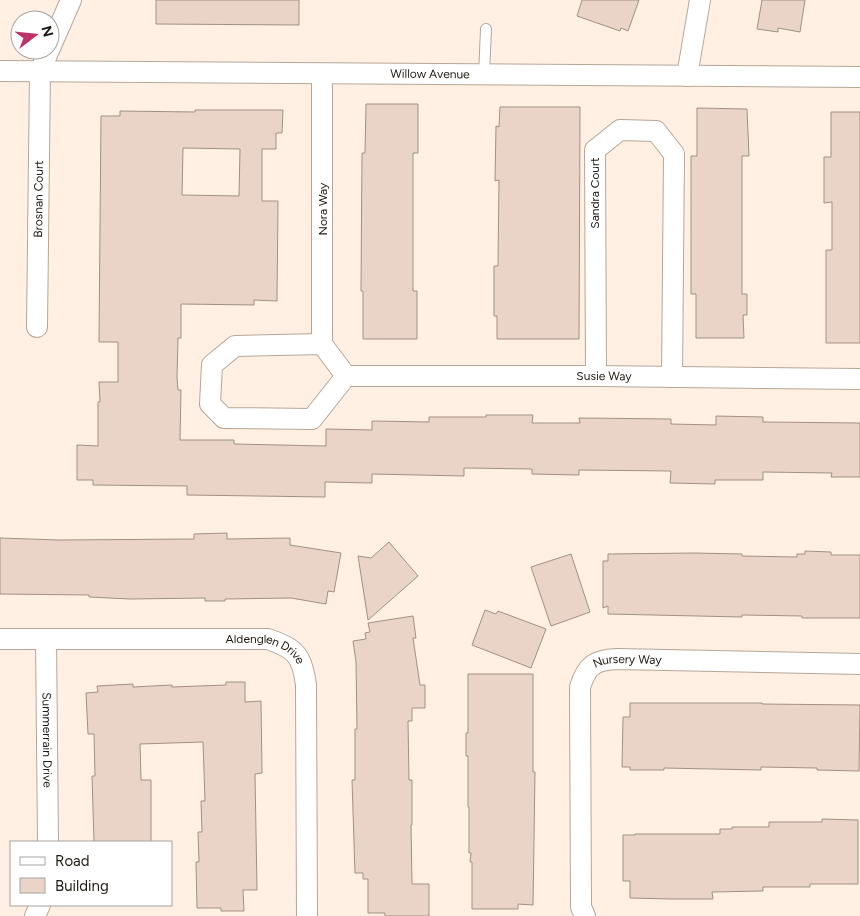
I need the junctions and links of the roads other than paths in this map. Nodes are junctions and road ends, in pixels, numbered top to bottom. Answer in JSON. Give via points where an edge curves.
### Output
{"nodes":[{"id":1,"x":71,"y":0,"type":"edge"},
{"id":2,"x":700,"y":0,"type":"edge"},
{"id":3,"x":60,"y":26,"type":"edge"},
{"id":4,"x":486,"y":29,"type":"dead end"},
{"id":5,"x":45,"y":60,"type":"edge"},
{"id":6,"x":0,"y":71,"type":"edge"},
{"id":7,"x":40,"y":72,"type":"junction"},
{"id":8,"x":322,"y":74,"type":"junction"},
{"id":9,"x":484,"y":75,"type":"junction"},
{"id":10,"x":688,"y":76,"type":"junction"},
{"id":11,"x":860,"y":77,"type":"edge"},
{"id":12,"x":37,"y":327,"type":"dead end"},
{"id":13,"x":322,"y":344,"type":"junction"},
{"id":14,"x":346,"y":376,"type":"junction"},
{"id":15,"x":596,"y":376,"type":"junction"},
{"id":16,"x":672,"y":377,"type":"junction"},
{"id":17,"x":860,"y":379,"type":"edge"},
{"id":18,"x":0,"y":639,"type":"edge"},
{"id":19,"x":46,"y":639,"type":"junction"},
{"id":20,"x":860,"y":664,"type":"edge"},
{"id":21,"x":48,"y":841,"type":"edge"},
{"id":22,"x":308,"y":916,"type":"edge"},
{"id":23,"x":585,"y":916,"type":"edge"}],
"edges":[{"from":1,"to":3,"type":"street"},
{"from":2,"to":10,"type":"street"},
{"from":4,"to":9,"type":"lane"},
{"from":5,"to":7,"type":"street"},
{"from":6,"to":7,"type":"street","name":"Willow Avenue"},
{"from":7,"to":8,"type":"street","name":"Willow Avenue"},
{"from":7,"to":12,"type":"street","name":"Brosnan Court"},
{"from":8,"to":9,"type":"street","name":"Willow Avenue"},
{"from":8,"to":13,"type":"street","name":"Nora Way"},
{"from":9,"to":10,"type":"street","name":"Willow Avenue"},
{"from":10,"to":11,"type":"street","name":"Willow Avenue"},
{"from":13,"to":14,"type":"street"},
{"from":13,"to":14,"type":"street","via":[[235,346],[212,365],[210,404],[224,418],[312,419]]},
{"from":14,"to":15,"type":"street","name":"Susie Way"},
{"from":15,"to":16,"type":"street","name":"Susie Way"},
{"from":15,"to":16,"type":"street","name":"Sandra Court","via":[[595,150],[620,130],[656,131],[674,154]]},
{"from":16,"to":17,"type":"street","name":"Susie Way"},
{"from":18,"to":19,"type":"street","name":"Aldenglen Drive"},
{"from":19,"to":21,"type":"street","name":"Summerrain Drive"},
{"from":19,"to":22,"type":"street","name":"Aldenglen Drive","via":[[268,639],[287,646],[297,655],[304,668],[306,684]]},
{"from":20,"to":23,"type":"street","name":"Nursery Way","via":[[617,659],[603,660],[590,666],[580,687],[581,907]]}]}
